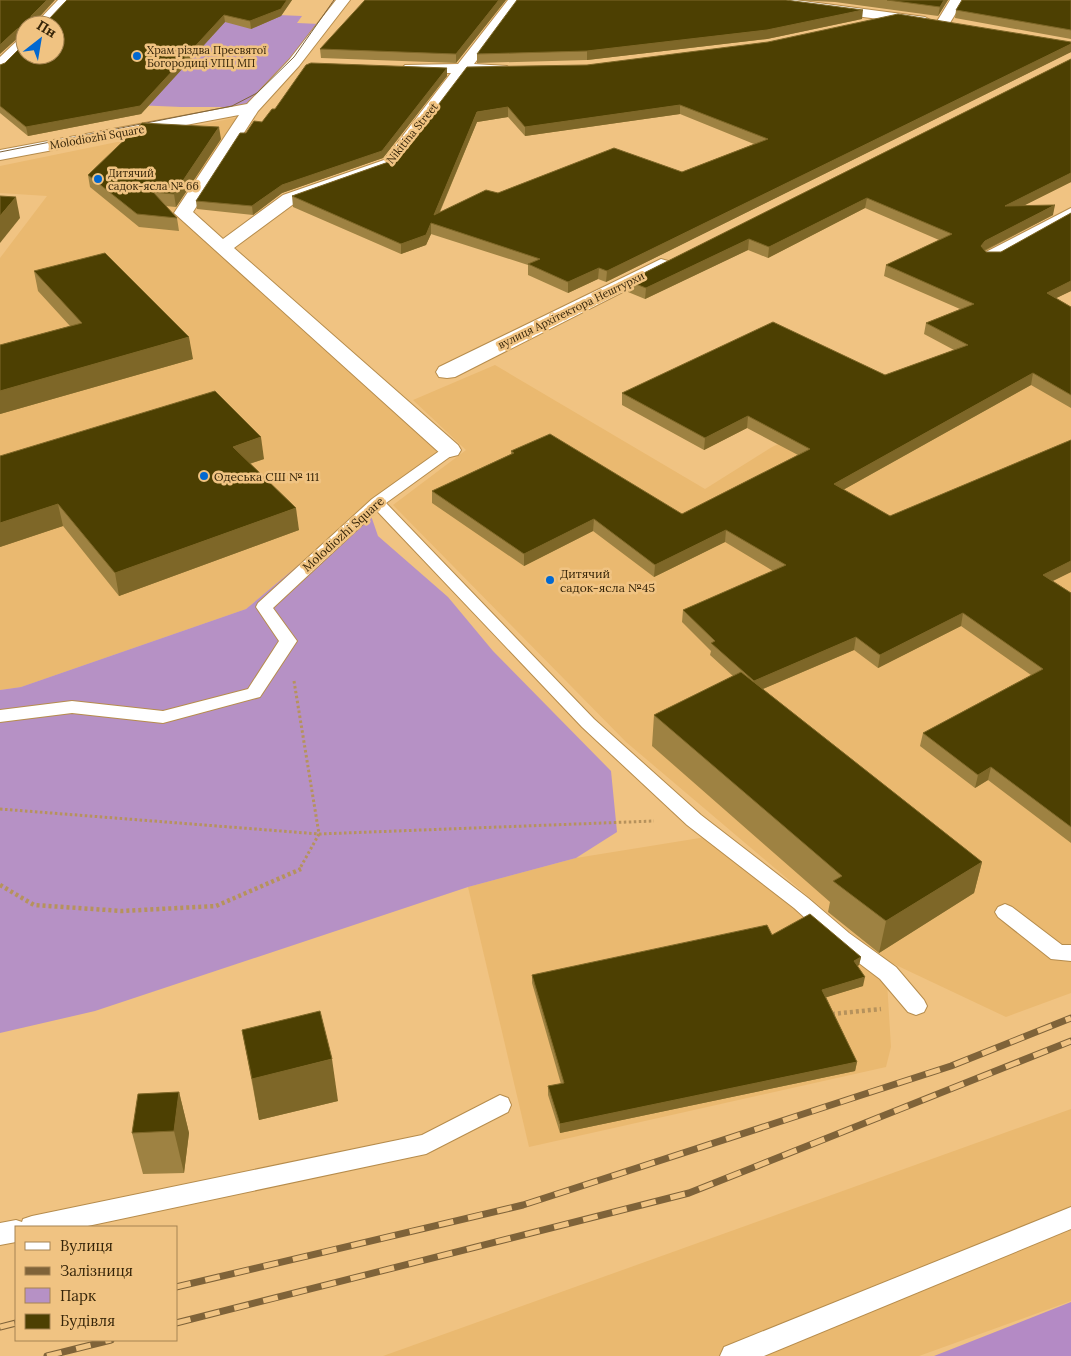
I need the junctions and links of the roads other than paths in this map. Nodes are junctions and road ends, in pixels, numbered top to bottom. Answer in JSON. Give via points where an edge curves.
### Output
{"nodes":[{"id":1,"x":66,"y":0,"type":"edge"},
{"id":2,"x":343,"y":0,"type":"edge"},
{"id":3,"x":515,"y":0,"type":"edge"},
{"id":4,"x":763,"y":0,"type":"edge"},
{"id":5,"x":957,"y":0,"type":"edge"},
{"id":6,"x":801,"y":2,"type":"edge"},
{"id":7,"x":51,"y":15,"type":"edge"},
{"id":8,"x":897,"y":17,"type":"junction"},
{"id":9,"x":943,"y":23,"type":"junction"},
{"id":10,"x":851,"y":27,"type":"edge"},
{"id":11,"x":963,"y":27,"type":"edge"},
{"id":12,"x":15,"y":45,"type":"edge"},
{"id":13,"x":0,"y":47,"type":"edge"},
{"id":14,"x":15,"y":51,"type":"edge"},
{"id":15,"x":294,"y":62,"type":"junction"},
{"id":16,"x":314,"y":63,"type":"edge"},
{"id":17,"x":0,"y":66,"type":"edge"},
{"id":18,"x":392,"y":67,"type":"edge"},
{"id":19,"x":519,"y":69,"type":"edge"},
{"id":20,"x":461,"y":70,"type":"junction"},
{"id":21,"x":252,"y":108,"type":"junction"},
{"id":22,"x":0,"y":154,"type":"edge"},
{"id":23,"x":1071,"y":213,"type":"edge"},
{"id":24,"x":222,"y":248,"type":"junction"},
{"id":25,"x":992,"y":257,"type":"edge"},
{"id":26,"x":676,"y":258,"type":"edge"},
{"id":27,"x":447,"y":372,"type":"dead end"},
{"id":28,"x":450,"y":450,"type":"joint"},
{"id":29,"x":377,"y":502,"type":"junction"},
{"id":30,"x":0,"y":716,"type":"edge"},
{"id":31,"x":1005,"y":912,"type":"dead end"},
{"id":32,"x":1071,"y":953,"type":"edge"},
{"id":33,"x":916,"y":1006,"type":"road end"},
{"id":34,"x":500,"y":1105,"type":"dead end"},
{"id":35,"x":1071,"y":1218,"type":"edge"},
{"id":36,"x":37,"y":1226,"type":"edge"},
{"id":37,"x":15,"y":1231,"type":"edge"},
{"id":38,"x":0,"y":1234,"type":"edge"},
{"id":39,"x":733,"y":1356,"type":"edge"}],
"edges":[{"from":1,"to":7,"type":"street"},
{"from":2,"to":15,"type":"street","name":"Molodiozhi Square"},
{"from":3,"to":20,"type":"street","name":"Nikitina Street"},
{"from":4,"to":6,"type":"street"},
{"from":5,"to":9,"type":"street"},
{"from":6,"to":8,"type":"street"},
{"from":8,"to":9,"type":"street"},
{"from":8,"to":10,"type":"street"},
{"from":9,"to":11,"type":"street"},
{"from":12,"to":13,"type":"street"},
{"from":14,"to":17,"type":"street"},
{"from":15,"to":16,"type":"street"},
{"from":15,"to":21,"type":"street","name":"Molodiozhi Square"},
{"from":18,"to":20,"type":"street"},
{"from":19,"to":20,"type":"street"},
{"from":20,"to":24,"type":"street","name":"Nikitina Street","via":[[390,164],[288,199]]},
{"from":21,"to":22,"type":"street","name":"Molodiozhi Square"},
{"from":21,"to":24,"type":"street","name":"Molodiozhi Square","via":[[183,212]]},
{"from":23,"to":25,"type":"street"},
{"from":24,"to":28,"type":"street","name":"Molodiozhi Square"},
{"from":26,"to":27,"type":"street","name":"вулиця Архітектора Нештурхи"},
{"from":28,"to":29,"type":"lane","name":"Molodiozhi Square"},
{"from":29,"to":30,"type":"lane","name":"Molodiozhi Square","via":[[264,607],[288,641],[254,693],[163,717],[72,707]]},
{"from":29,"to":33,"type":"lane","via":[[588,723],[694,820],[888,973]]},
{"from":31,"to":32,"type":"lane","via":[[1058,953]]},
{"from":34,"to":36,"type":"lane","via":[[426,1144]]},
{"from":35,"to":39,"type":"lane"},
{"from":37,"to":38,"type":"lane"}]}
